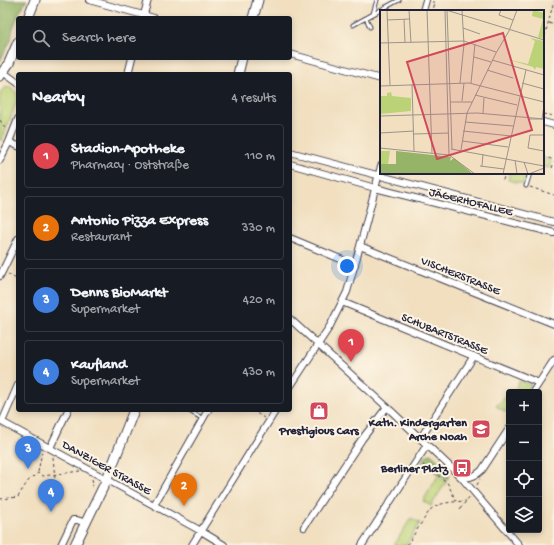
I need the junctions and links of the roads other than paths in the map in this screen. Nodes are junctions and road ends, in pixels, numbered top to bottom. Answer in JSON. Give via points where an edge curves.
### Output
{"nodes":[{"id":1,"x":35,"y":0,"type":"edge"},
{"id":2,"x":89,"y":0,"type":"edge"},
{"id":3,"x":148,"y":0,"type":"edge"},
{"id":4,"x":258,"y":0,"type":"edge"},
{"id":5,"x":377,"y":0,"type":"edge"},
{"id":6,"x":399,"y":0,"type":"edge"},
{"id":7,"x":428,"y":0,"type":"edge"},
{"id":8,"x":380,"y":10,"type":"edge"},
{"id":9,"x":380,"y":10,"type":"edge"},
{"id":10,"x":423,"y":10,"type":"edge"},
{"id":11,"x":373,"y":14,"type":"junction"},
{"id":12,"x":29,"y":16,"type":"edge"},
{"id":13,"x":140,"y":16,"type":"edge"},
{"id":14,"x":143,"y":16,"type":"edge"},
{"id":15,"x":254,"y":16,"type":"edge"},
{"id":16,"x":366,"y":18,"type":"junction"},
{"id":17,"x":353,"y":25,"type":"dead end"},
{"id":18,"x":370,"y":27,"type":"dead end"},
{"id":19,"x":16,"y":47,"type":"edge"},
{"id":20,"x":292,"y":55,"type":"edge"},
{"id":21,"x":132,"y":60,"type":"edge"},
{"id":22,"x":242,"y":60,"type":"edge"},
{"id":23,"x":128,"y":72,"type":"edge"},
{"id":24,"x":238,"y":72,"type":"edge"},
{"id":25,"x":2,"y":74,"type":"edge"},
{"id":26,"x":380,"y":79,"type":"edge"},
{"id":27,"x":16,"y":82,"type":"edge"},
{"id":28,"x":544,"y":122,"type":"edge"},
{"id":29,"x":16,"y":124,"type":"edge"},
{"id":30,"x":554,"y":125,"type":"edge"},
{"id":31,"x":10,"y":139,"type":"junction"},
{"id":32,"x":16,"y":144,"type":"edge"},
{"id":33,"x":292,"y":153,"type":"edge"},
{"id":34,"x":0,"y":160,"type":"edge"},
{"id":35,"x":292,"y":165,"type":"edge"},
{"id":36,"x":380,"y":169,"type":"edge"},
{"id":37,"x":530,"y":174,"type":"edge"},
{"id":38,"x":378,"y":175,"type":"junction"},
{"id":39,"x":526,"y":186,"type":"road end"},
{"id":40,"x":375,"y":188,"type":"junction"},
{"id":41,"x":554,"y":222,"type":"edge"},
{"id":42,"x":554,"y":234,"type":"edge"},
{"id":43,"x":292,"y":239,"type":"edge"},
{"id":44,"x":16,"y":242,"type":"edge"},
{"id":45,"x":360,"y":246,"type":"junction"},
{"id":46,"x":355,"y":265,"type":"junction"},
{"id":47,"x":1,"y":273,"type":"edge"},
{"id":48,"x":342,"y":302,"type":"junction"},
{"id":49,"x":292,"y":320,"type":"edge"},
{"id":50,"x":554,"y":324,"type":"edge"},
{"id":51,"x":318,"y":344,"type":"junction"},
{"id":52,"x":474,"y":356,"type":"junction"},
{"id":53,"x":554,"y":360,"type":"edge"},
{"id":54,"x":539,"y":383,"type":"junction"},
{"id":55,"x":292,"y":384,"type":"edge"},
{"id":56,"x":16,"y":389,"type":"edge"},
{"id":57,"x":535,"y":389,"type":"edge"},
{"id":58,"x":387,"y":407,"type":"junction"},
{"id":59,"x":67,"y":412,"type":"edge"},
{"id":60,"x":133,"y":412,"type":"edge"},
{"id":61,"x":191,"y":412,"type":"edge"},
{"id":62,"x":207,"y":412,"type":"edge"},
{"id":63,"x":275,"y":412,"type":"edge"},
{"id":64,"x":203,"y":419,"type":"junction"},
{"id":65,"x":1,"y":422,"type":"edge"},
{"id":66,"x":506,"y":434,"type":"edge"},
{"id":67,"x":420,"y":439,"type":"junction"},
{"id":68,"x":427,"y":445,"type":"junction"},
{"id":69,"x":50,"y":448,"type":"junction"},
{"id":70,"x":461,"y":477,"type":"junction"},
{"id":71,"x":106,"y":479,"type":"junction"},
{"id":72,"x":154,"y":505,"type":"junction"},
{"id":73,"x":86,"y":523,"type":"junction"},
{"id":74,"x":304,"y":527,"type":"dead end"},
{"id":75,"x":201,"y":531,"type":"junction"},
{"id":76,"x":61,"y":545,"type":"edge"},
{"id":77,"x":75,"y":545,"type":"edge"},
{"id":78,"x":192,"y":545,"type":"edge"},
{"id":79,"x":224,"y":545,"type":"edge"},
{"id":80,"x":362,"y":545,"type":"edge"},
{"id":81,"x":519,"y":545,"type":"edge"}],
"edges":[{"from":1,"to":12,"type":"main road"},
{"from":2,"to":13,"type":"street"},
{"from":3,"to":14,"type":"street"},
{"from":4,"to":15,"type":"main road"},
{"from":5,"to":11,"type":"lane"},
{"from":6,"to":8,"type":"lane"},
{"from":7,"to":10,"type":"street"},
{"from":9,"to":11,"type":"lane"},
{"from":11,"to":16,"type":"lane"},
{"from":16,"to":17,"type":"lane"},
{"from":16,"to":18,"type":"lane"},
{"from":19,"to":25,"type":"main road"},
{"from":20,"to":26,"type":"street"},
{"from":21,"to":23,"type":"street"},
{"from":22,"to":24,"type":"main road"},
{"from":25,"to":27,"type":"street"},
{"from":28,"to":30,"type":"street"},
{"from":29,"to":31,"type":"street"},
{"from":31,"to":32,"type":"street"},
{"from":31,"to":34,"type":"street"},
{"from":33,"to":38,"type":"street","name":"JÄGERHOFALLEE"},
{"from":35,"to":40,"type":"street","name":"JÄGERHOFALLEE"},
{"from":36,"to":38,"type":"street"},
{"from":37,"to":39,"type":"lane"},
{"from":38,"to":40,"type":"street"},
{"from":38,"to":41,"type":"street","name":"JÄGERHOFALLEE"},
{"from":40,"to":42,"type":"street","name":"JÄGERHOFALLEE"},
{"from":40,"to":45,"type":"street"},
{"from":43,"to":46,"type":"street"},
{"from":44,"to":47,"type":"street"},
{"from":45,"to":46,"type":"street"},
{"from":45,"to":50,"type":"street","name":"VISCHERSTRASSE"},
{"from":46,"to":48,"type":"street"},
{"from":48,"to":51,"type":"street"},
{"from":48,"to":52,"type":"street","name":"SCHUBARTSTRASSE"},
{"from":49,"to":51,"type":"street"},
{"from":51,"to":55,"type":"street"},
{"from":51,"to":58,"type":"street"},
{"from":52,"to":54,"type":"street","name":"SCHUBARTSTRASSE"},
{"from":52,"to":67,"type":"street"},
{"from":53,"to":54,"type":"street"},
{"from":54,"to":57,"type":"street"},
{"from":56,"to":65,"type":"street"},
{"from":58,"to":67,"type":"street"},
{"from":58,"to":74,"type":"street","via":[[362,439]]},
{"from":59,"to":69,"type":"street"},
{"from":60,"to":71,"type":"main road"},
{"from":61,"to":64,"type":"lane"},
{"from":62,"to":64,"type":"street"},
{"from":63,"to":75,"type":"street"},
{"from":64,"to":72,"type":"street"},
{"from":65,"to":69,"type":"street","name":"DANZIGER STRASSE"},
{"from":66,"to":70,"type":"street","via":[[478,474]]},
{"from":67,"to":68,"type":"street"},
{"from":68,"to":70,"type":"street"},
{"from":68,"to":80,"type":"street"},
{"from":69,"to":71,"type":"street","name":"DANZIGER STRASSE"},
{"from":70,"to":81,"type":"street"},
{"from":71,"to":72,"type":"street","name":"DANZIGER STRASSE"},
{"from":71,"to":73,"type":"main road"},
{"from":72,"to":75,"type":"street","name":"DANZIGER STRASSE"},
{"from":73,"to":76,"type":"street","via":[[73,520]]},
{"from":73,"to":77,"type":"main road"},
{"from":75,"to":78,"type":"street"},
{"from":75,"to":79,"type":"street","name":"DANZIGER STRASSE"}]}
